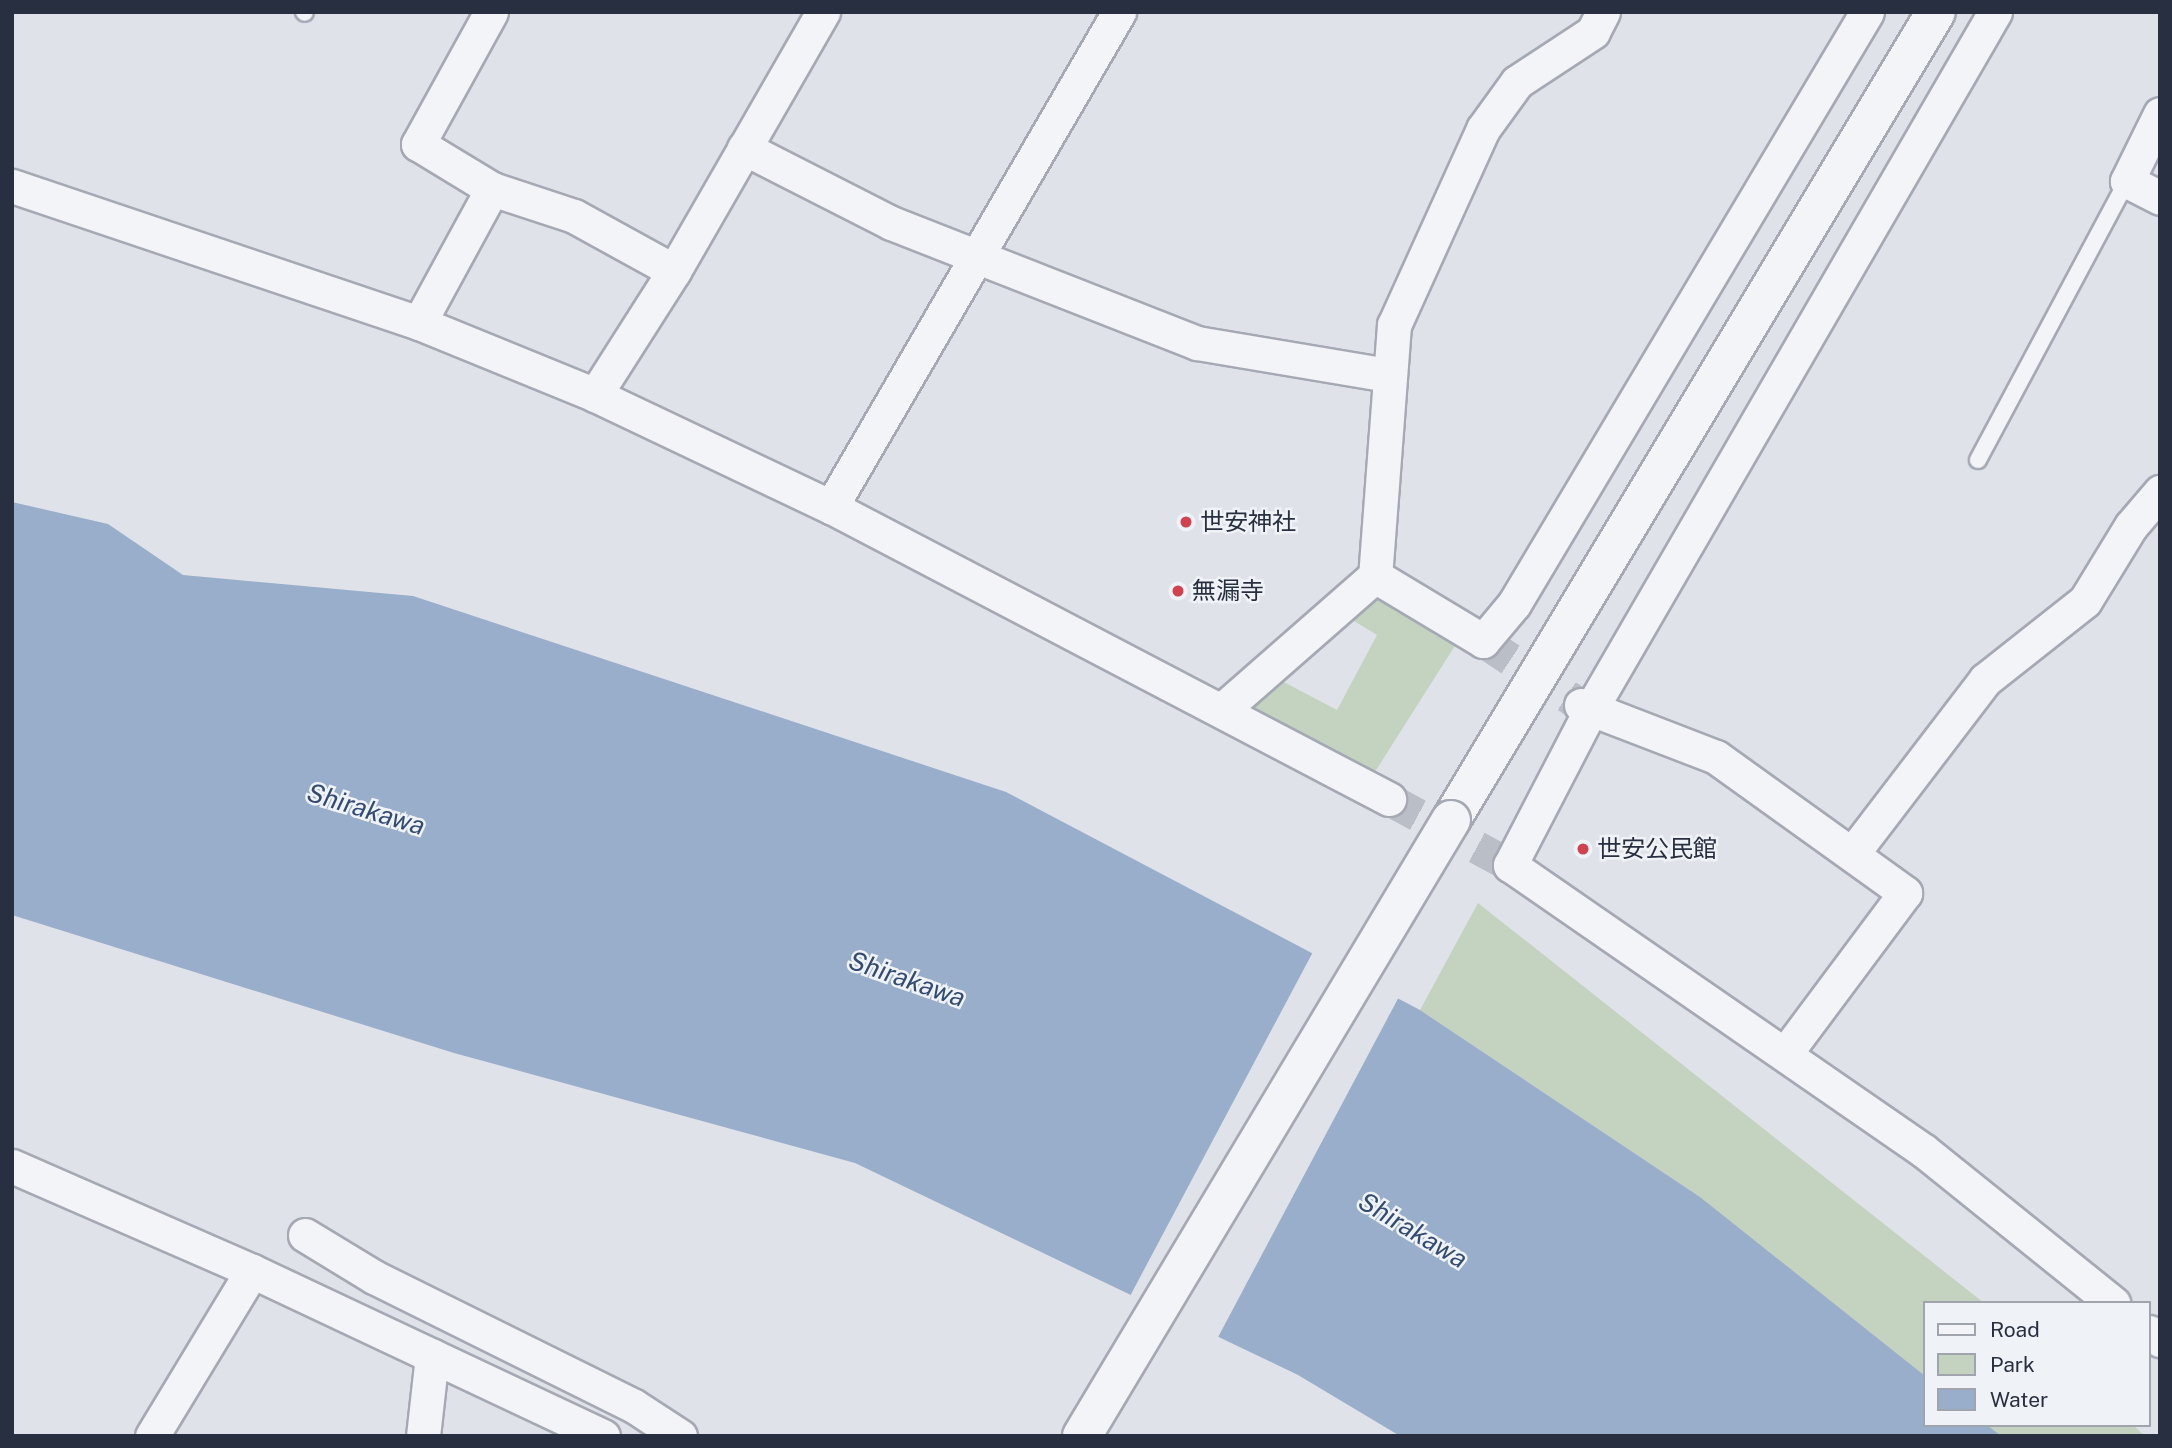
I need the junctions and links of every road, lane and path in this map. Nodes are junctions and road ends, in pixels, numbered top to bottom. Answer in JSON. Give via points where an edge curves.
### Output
{"nodes":[{"id":1,"x":491,"y":12,"type":"edge"},
{"id":2,"x":823,"y":12,"type":"edge"},
{"id":3,"x":1119,"y":12,"type":"edge"},
{"id":4,"x":1603,"y":12,"type":"edge"},
{"id":5,"x":1867,"y":12,"type":"edge"},
{"id":6,"x":1936,"y":12,"type":"edge"},
{"id":7,"x":1995,"y":12,"type":"edge"},
{"id":8,"x":2160,"y":114,"type":"edge"},
{"id":9,"x":744,"y":148,"type":"junction"},
{"id":10,"x":2127,"y":181,"type":"junction"},
{"id":11,"x":12,"y":186,"type":"edge"},
{"id":12,"x":492,"y":189,"type":"junction"},
{"id":13,"x":2160,"y":198,"type":"edge"},
{"id":14,"x":974,"y":256,"type":"junction"},
{"id":15,"x":674,"y":271,"type":"junction"},
{"id":16,"x":419,"y":323,"type":"junction"},
{"id":17,"x":1389,"y":374,"type":"junction"},
{"id":18,"x":595,"y":395,"type":"junction"},
{"id":19,"x":1978,"y":460,"type":"dead end"},
{"id":20,"x":2160,"y":492,"type":"edge"},
{"id":21,"x":831,"y":507,"type":"junction"},
{"id":22,"x":1375,"y":576,"type":"junction"},
{"id":23,"x":1586,"y":707,"type":"junction"},
{"id":24,"x":1223,"y":710,"type":"junction"},
{"id":25,"x":1389,"y":799,"type":"tunnel mouth"},
{"id":26,"x":1852,"y":854,"type":"junction"},
{"id":27,"x":1785,"y":1054,"type":"junction"},
{"id":28,"x":12,"y":1166,"type":"edge"},
{"id":29,"x":305,"y":1235,"type":"dead end"},
{"id":30,"x":252,"y":1271,"type":"junction"},
{"id":31,"x":2111,"y":1301,"type":"edge"},
{"id":32,"x":432,"y":1356,"type":"junction"},
{"id":33,"x":152,"y":1436,"type":"edge"},
{"id":34,"x":423,"y":1436,"type":"edge"},
{"id":35,"x":603,"y":1436,"type":"edge"},
{"id":36,"x":680,"y":1436,"type":"edge"},
{"id":37,"x":1082,"y":1436,"type":"edge"}],
"edges":[{"from":1,"to":12,"type":"street","via":[[418,144]]},
{"from":2,"to":9,"type":"street"},
{"from":3,"to":14,"type":"street"},
{"from":4,"to":17,"type":"street","via":[[1593,32],[1517,82],[1483,129],[1394,325]]},
{"from":5,"to":22,"type":"street","via":[[1514,604],[1483,641]]},
{"from":6,"to":37,"type":"street","bridge":true},
{"from":7,"to":23,"type":"street"},
{"from":8,"to":10,"type":"street"},
{"from":9,"to":14,"type":"street","via":[[891,223]]},
{"from":9,"to":15,"type":"street"},
{"from":10,"to":13,"type":"street"},
{"from":10,"to":19,"type":"lane"},
{"from":11,"to":16,"type":"street"},
{"from":12,"to":15,"type":"street","via":[[574,216]]},
{"from":12,"to":16,"type":"street"},
{"from":14,"to":17,"type":"street","via":[[1198,343]]},
{"from":14,"to":21,"type":"street"},
{"from":15,"to":18,"type":"street"},
{"from":16,"to":18,"type":"street"},
{"from":17,"to":22,"type":"street"},
{"from":18,"to":21,"type":"street"},
{"from":20,"to":26,"type":"street","via":[[2131,526],[2085,601],[1985,680]]},
{"from":21,"to":24,"type":"street"},
{"from":22,"to":24,"type":"street"},
{"from":23,"to":26,"type":"street","via":[[1716,757]]},
{"from":23,"to":27,"type":"street","via":[[1510,864]]},
{"from":24,"to":25,"type":"street"},
{"from":26,"to":27,"type":"street","via":[[1905,893]]},
{"from":27,"to":31,"type":"street","via":[[1924,1150]]},
{"from":28,"to":30,"type":"street"},
{"from":29,"to":36,"type":"street","via":[[374,1277],[634,1406]]},
{"from":30,"to":32,"type":"street"},
{"from":30,"to":33,"type":"street"},
{"from":32,"to":34,"type":"street"},
{"from":32,"to":35,"type":"street"}]}
